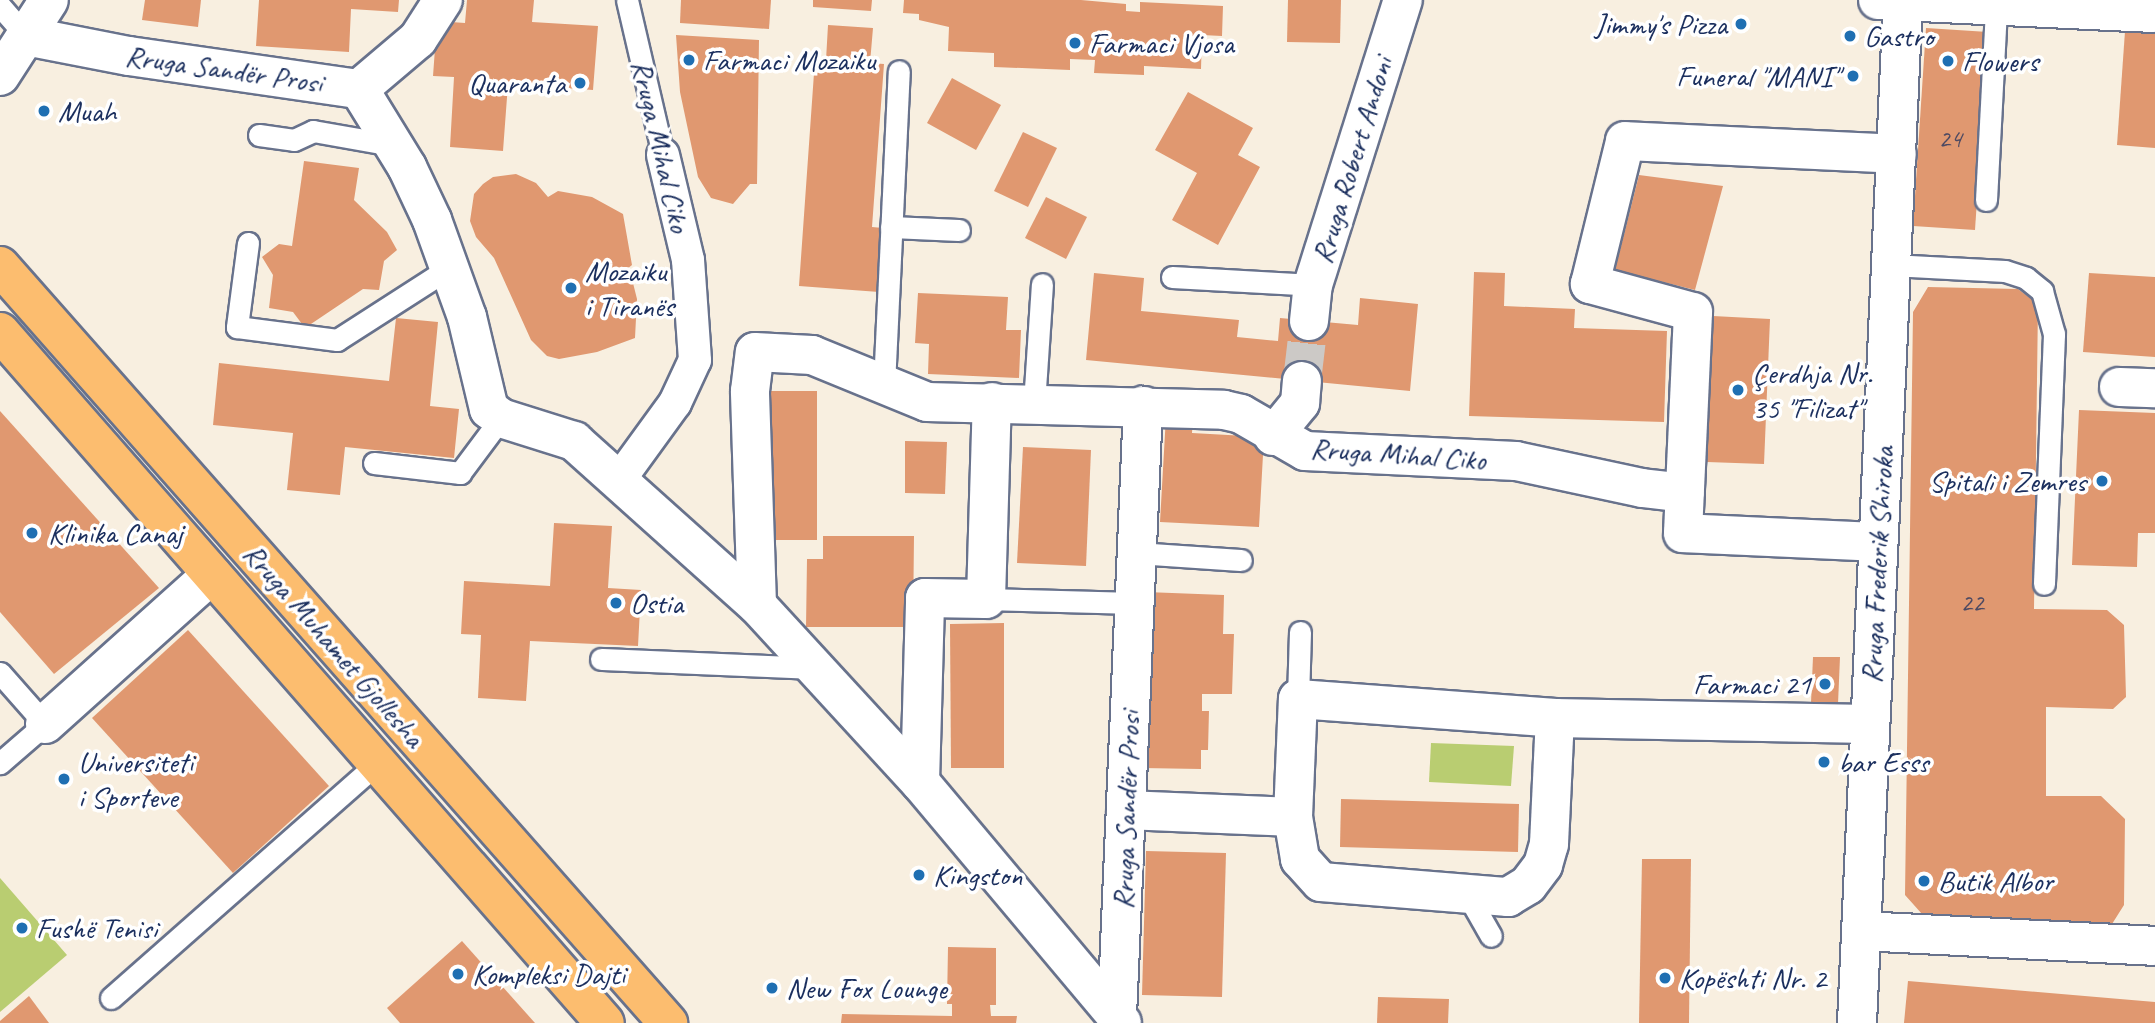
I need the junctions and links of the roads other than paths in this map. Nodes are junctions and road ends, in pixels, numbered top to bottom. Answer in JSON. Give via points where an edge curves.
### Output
{"nodes":[{"id":1,"x":48,"y":0,"type":"edge"},
{"id":2,"x":443,"y":0,"type":"edge"},
{"id":3,"x":626,"y":0,"type":"edge"},
{"id":4,"x":1402,"y":0,"type":"edge"},
{"id":5,"x":1895,"y":0,"type":"edge"},
{"id":6,"x":2014,"y":4,"type":"edge"},
{"id":7,"x":0,"y":6,"type":"edge"},
{"id":8,"x":2155,"y":13,"type":"edge"},
{"id":9,"x":26,"y":36,"type":"junction"},
{"id":10,"x":899,"y":72,"type":"dead end"},
{"id":11,"x":0,"y":76,"type":"edge"},
{"id":12,"x":359,"y":89,"type":"junction"},
{"id":13,"x":259,"y":135,"type":"dead end"},
{"id":14,"x":392,"y":145,"type":"junction"},
{"id":15,"x":663,"y":155,"type":"joint"},
{"id":16,"x":1897,"y":155,"type":"junction"},
{"id":17,"x":1986,"y":200,"type":"dead end"},
{"id":18,"x":891,"y":227,"type":"junction"},
{"id":19,"x":959,"y":230,"type":"dead end"},
{"id":20,"x":248,"y":243,"type":"dead end"},
{"id":21,"x":1891,"y":265,"type":"junction"},
{"id":22,"x":0,"y":266,"type":"edge"},
{"id":23,"x":449,"y":268,"type":"junction"},
{"id":24,"x":1172,"y":277,"type":"dead end"},
{"id":25,"x":1042,"y":284,"type":"dead end"},
{"id":26,"x":1311,"y":303,"type":"joint"},
{"id":27,"x":0,"y":332,"type":"edge"},
{"id":28,"x":1302,"y":381,"type":"tunnel mouth"},
{"id":29,"x":884,"y":384,"type":"junction"},
{"id":30,"x":992,"y":402,"type":"junction"},
{"id":31,"x":1034,"y":404,"type":"junction"},
{"id":32,"x":1143,"y":407,"type":"junction"},
{"id":33,"x":500,"y":418,"type":"junction"},
{"id":34,"x":1273,"y":436,"type":"junction"},
{"id":35,"x":374,"y":463,"type":"dead end"},
{"id":36,"x":619,"y":480,"type":"junction"},
{"id":37,"x":1685,"y":493,"type":"junction"},
{"id":38,"x":1878,"y":542,"type":"junction"},
{"id":39,"x":1136,"y":553,"type":"junction"},
{"id":40,"x":1241,"y":560,"type":"dead end"},
{"id":41,"x":212,"y":574,"type":"junction"},
{"id":42,"x":2043,"y":584,"type":"dead end"},
{"id":43,"x":986,"y":599,"type":"junction"},
{"id":44,"x":1134,"y":603,"type":"junction"},
{"id":45,"x":757,"y":605,"type":"junction"},
{"id":46,"x":1300,"y":632,"type":"dead end"},
{"id":47,"x":601,"y":659,"type":"dead end"},
{"id":48,"x":818,"y":668,"type":"junction"},
{"id":49,"x":0,"y":673,"type":"edge"},
{"id":50,"x":1298,"y":699,"type":"junction"},
{"id":51,"x":1555,"y":718,"type":"junction"},
{"id":52,"x":45,"y":724,"type":"junction"},
{"id":53,"x":1870,"y":724,"type":"junction"},
{"id":54,"x":0,"y":763,"type":"edge"},
{"id":55,"x":378,"y":763,"type":"junction"},
{"id":56,"x":920,"y":782,"type":"junction"},
{"id":57,"x":1126,"y":810,"type":"junction"},
{"id":58,"x":1293,"y":817,"type":"junction"},
{"id":59,"x":1466,"y":894,"type":"junction"},
{"id":60,"x":1861,"y":931,"type":"junction"},
{"id":61,"x":1492,"y":936,"type":"dead end"},
{"id":62,"x":2155,"y":946,"type":"edge"},
{"id":63,"x":111,"y":998,"type":"dead end"},
{"id":64,"x":1119,"y":1020,"type":"edge"},
{"id":65,"x":605,"y":1023,"type":"edge"},
{"id":66,"x":668,"y":1023,"type":"edge"},
{"id":67,"x":1857,"y":1023,"type":"edge"}],
"edges":[{"from":1,"to":9,"type":"street"},
{"from":2,"to":12,"type":"street","via":[[418,39]]},
{"from":3,"to":15,"type":"lane","name":"Rruga Mihal Ciko"},
{"from":4,"to":26,"type":"street","name":"Rruga Robert Andoni"},
{"from":5,"to":6,"type":"street"},
{"from":5,"to":16,"type":"street","name":"Rruga Frederik Shiroka"},
{"from":6,"to":8,"type":"street"},
{"from":6,"to":17,"type":"lane"},
{"from":7,"to":9,"type":"lane"},
{"from":9,"to":11,"type":"street"},
{"from":9,"to":12,"type":"street","name":"Rruga Sandër Prosi","via":[[129,56]]},
{"from":10,"to":18,"type":"lane"},
{"from":12,"to":14,"type":"street","name":"Rruga Sandër Prosi"},
{"from":13,"to":14,"type":"lane","name":"Rruga Sandër Prosi","via":[[293,141],[313,131]]},
{"from":14,"to":23,"type":"street","name":"Rruga Sandër Prosi","via":[[432,220]]},
{"from":15,"to":36,"type":"street","name":"Rruga Mihal Ciko","via":[[688,260],[695,360],[675,403]]},
{"from":16,"to":21,"type":"street","name":"Rruga Frederik Shiroka"},
{"from":16,"to":37,"type":"street","via":[[1625,141],[1590,284],[1693,312]]},
{"from":18,"to":19,"type":"lane"},
{"from":18,"to":29,"type":"lane"},
{"from":20,"to":23,"type":"lane","via":[[237,327],[337,341]]},
{"from":21,"to":38,"type":"street","name":"Rruga Frederik Shiroka"},
{"from":21,"to":42,"type":"lane","via":[[2005,271],[2026,278],[2042,291],[2054,334]]},
{"from":22,"to":66,"type":"main road","name":"Rruga Muhamet Gjollesha"},
{"from":23,"to":33,"type":"street","name":"Rruga Sandër Prosi","via":[[467,317],[483,396]]},
{"from":24,"to":26,"type":"lane"},
{"from":25,"to":31,"type":"lane"},
{"from":27,"to":41,"type":"main road","name":"Rruga Muhamet Gjollesha"},
{"from":28,"to":34,"type":"street","via":[[1300,402]]},
{"from":29,"to":30,"type":"street","name":"Rruga Mihal Ciko","via":[[927,402]]},
{"from":29,"to":45,"type":"street","name":"Rruga Mihal Ciko","via":[[812,355],[755,352],[750,391]]},
{"from":30,"to":31,"type":"street","name":"Rruga Mihal Ciko"},
{"from":30,"to":43,"type":"street"},
{"from":31,"to":32,"type":"street","name":"Rruga Mihal Ciko"},
{"from":32,"to":34,"type":"street","name":"Rruga Mihal Ciko","via":[[1224,410],[1241,414]]},
{"from":32,"to":39,"type":"street","name":"Rruga Sandër Prosi"},
{"from":33,"to":35,"type":"lane","via":[[460,473]]},
{"from":33,"to":36,"type":"street","name":"Rruga Sandër Prosi","via":[[574,441]]},
{"from":34,"to":37,"type":"street","name":"Rruga Mihal Ciko","via":[[1305,451],[1516,461]]},
{"from":36,"to":45,"type":"street","name":"Rruga Sandër Prosi"},
{"from":37,"to":38,"type":"street","via":[[1683,533]]},
{"from":38,"to":53,"type":"street","name":"Rruga Frederik Shiroka"},
{"from":39,"to":40,"type":"lane"},
{"from":39,"to":44,"type":"street","name":"Rruga Sandër Prosi"},
{"from":41,"to":52,"type":"street"},
{"from":41,"to":55,"type":"main road","name":"Rruga Muhamet Gjollesha"},
{"from":43,"to":44,"type":"lane"},
{"from":43,"to":56,"type":"street","via":[[925,598]]},
{"from":44,"to":57,"type":"street","name":"Rruga Sandër Prosi"},
{"from":45,"to":48,"type":"street","name":"Rruga Sandër Prosi"},
{"from":46,"to":50,"type":"lane"},
{"from":47,"to":48,"type":"lane"},
{"from":48,"to":56,"type":"street","name":"Rruga Sandër Prosi"},
{"from":49,"to":52,"type":"lane"},
{"from":50,"to":51,"type":"street","name":"Rruga Frederik Shiroka"},
{"from":50,"to":58,"type":"street"},
{"from":51,"to":53,"type":"street","name":"Rruga Frederik Shiroka"},
{"from":51,"to":59,"type":"street","via":[[1549,844],[1543,865],[1528,885],[1508,897]]},
{"from":52,"to":54,"type":"lane"},
{"from":53,"to":60,"type":"street","name":"Rruga Frederik Shiroka"},
{"from":55,"to":63,"type":"lane"},
{"from":55,"to":65,"type":"main road","name":"Rruga Muhamet Gjollesha"},
{"from":56,"to":64,"type":"street","name":"Rruga Sandër Prosi"},
{"from":57,"to":58,"type":"street"},
{"from":57,"to":64,"type":"street","name":"Rruga Sandër Prosi"},
{"from":58,"to":59,"type":"street","via":[[1300,859],[1321,883]]},
{"from":59,"to":61,"type":"lane"},
{"from":60,"to":62,"type":"street"},
{"from":60,"to":67,"type":"street","name":"Rruga Frederik Shiroka"}]}
